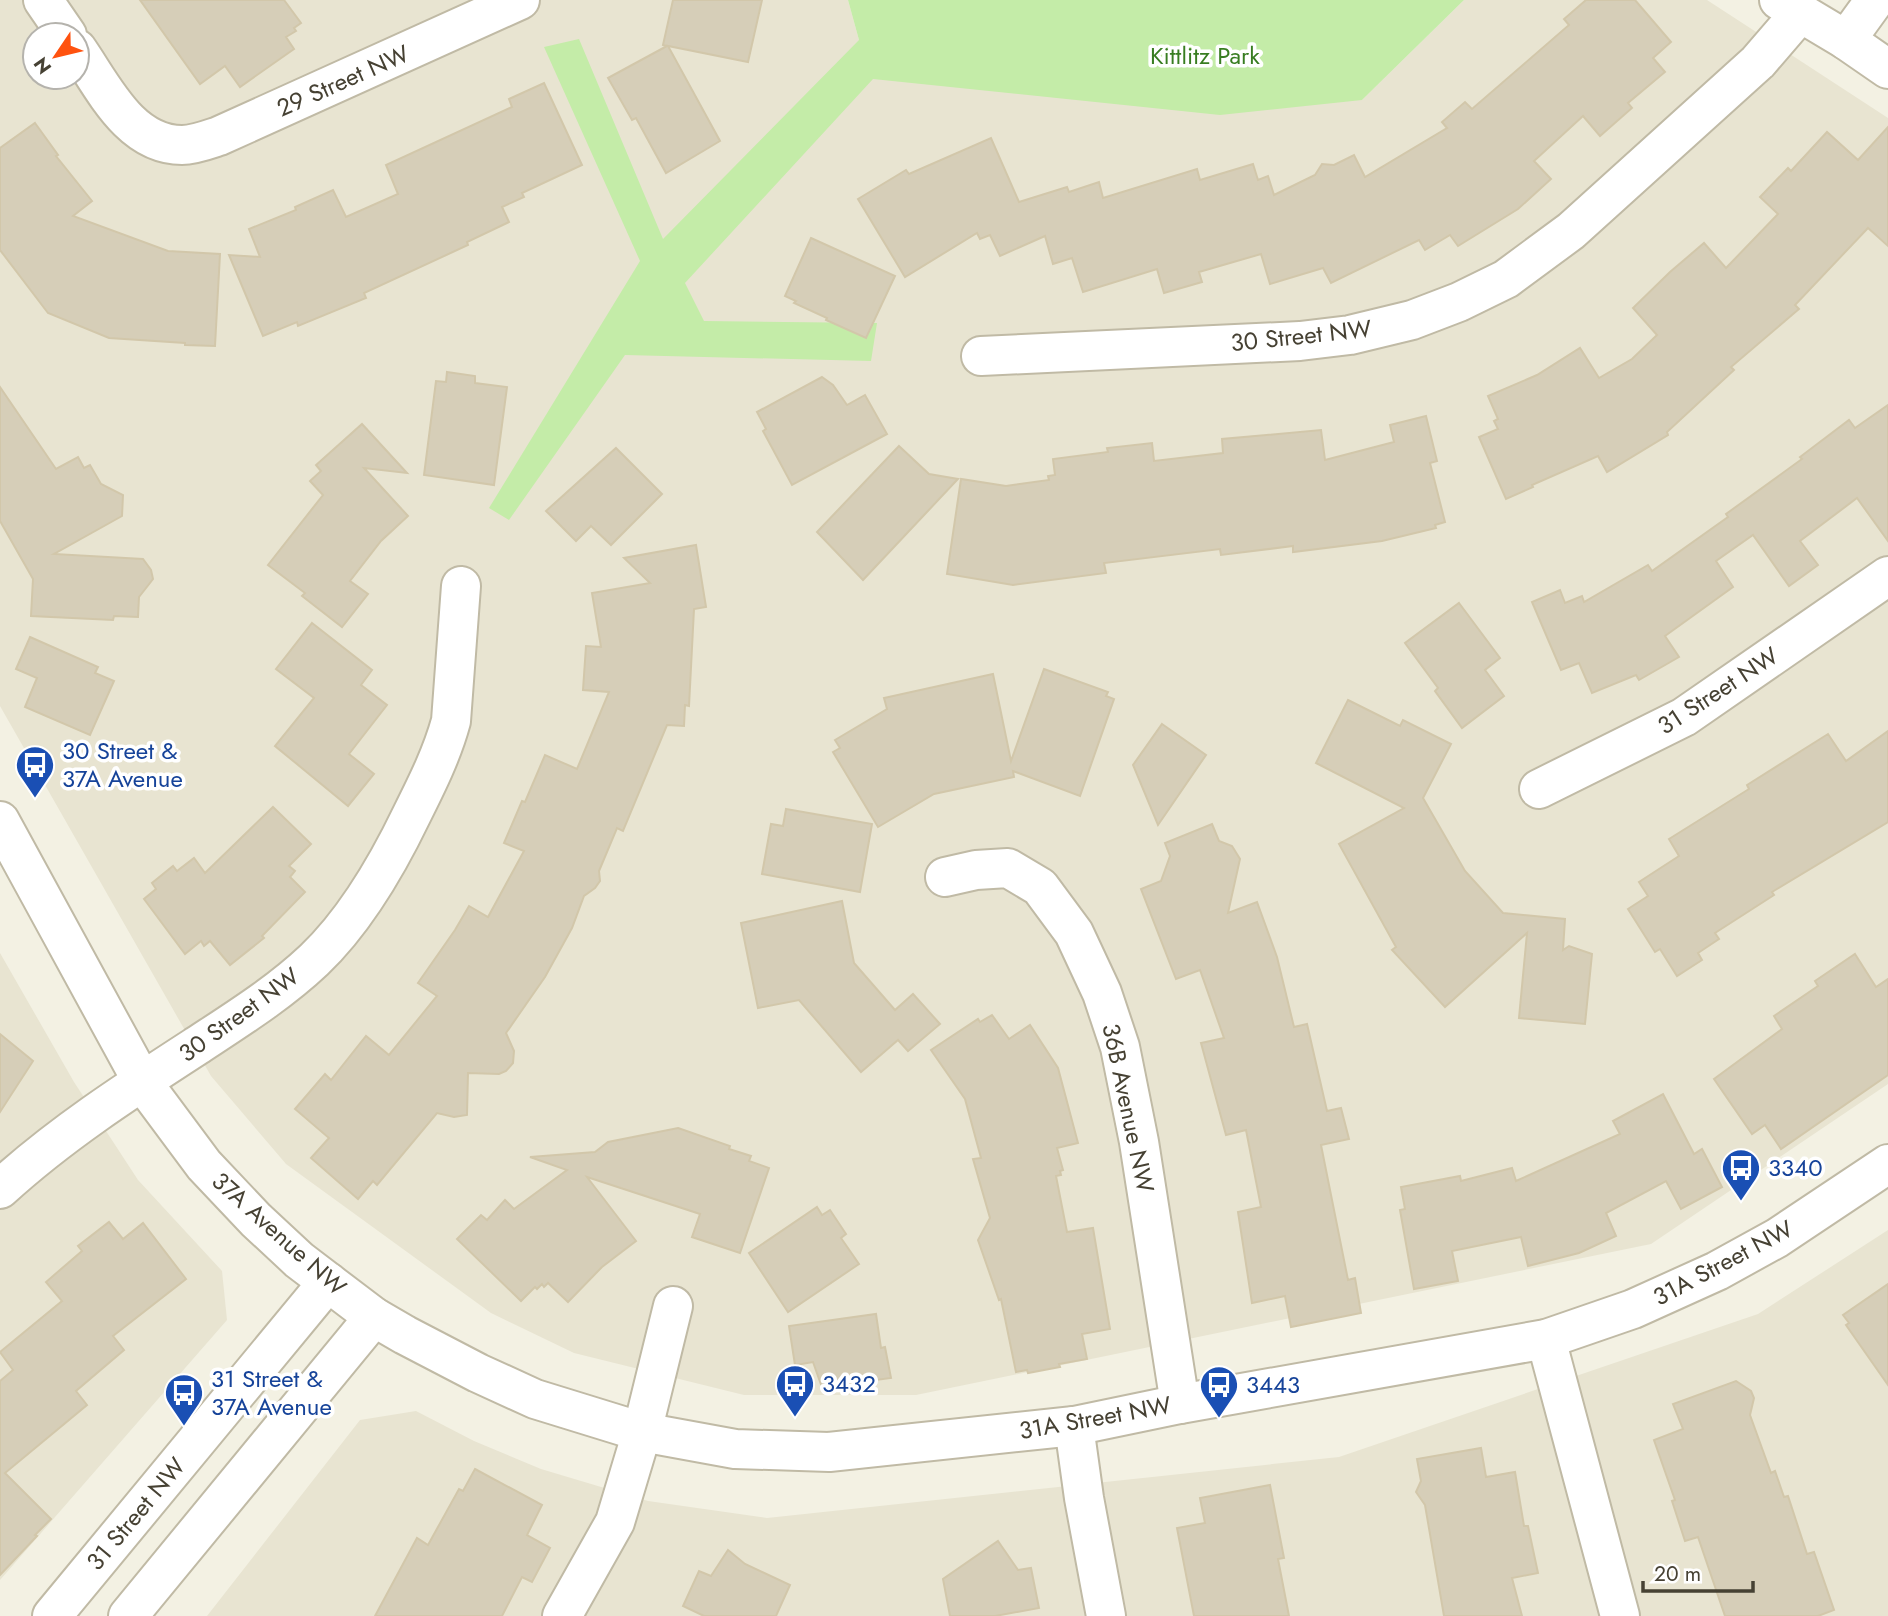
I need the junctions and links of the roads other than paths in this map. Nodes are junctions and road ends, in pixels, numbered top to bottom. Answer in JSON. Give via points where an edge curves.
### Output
{"nodes":[{"id":1,"x":43,"y":0,"type":"edge"},
{"id":2,"x":520,"y":0,"type":"edge"},
{"id":3,"x":1875,"y":0,"type":"edge"},
{"id":4,"x":1790,"y":6,"type":"edge"},
{"id":5,"x":57,"y":21,"type":"edge"},
{"id":6,"x":1846,"y":40,"type":"junction"},
{"id":7,"x":91,"y":68,"type":"edge"},
{"id":8,"x":1888,"y":69,"type":"edge"},
{"id":9,"x":982,"y":356,"type":"dead end"},
{"id":10,"x":1888,"y":576,"type":"edge"},
{"id":11,"x":461,"y":586,"type":"dead end"},
{"id":12,"x":1539,"y":789,"type":"dead end"},
{"id":13,"x":0,"y":821,"type":"edge"},
{"id":14,"x":945,"y":877,"type":"dead end"},
{"id":15,"x":143,"y":1083,"type":"junction"},
{"id":16,"x":1888,"y":1164,"type":"edge"},
{"id":17,"x":0,"y":1189,"type":"edge"},
{"id":18,"x":328,"y":1282,"type":"junction"},
{"id":19,"x":673,"y":1306,"type":"dead end"},
{"id":20,"x":374,"y":1317,"type":"junction"},
{"id":21,"x":1546,"y":1339,"type":"junction"},
{"id":22,"x":1180,"y":1404,"type":"junction"},
{"id":23,"x":1074,"y":1426,"type":"junction"},
{"id":24,"x":642,"y":1432,"type":"junction"},
{"id":25,"x":52,"y":1616,"type":"edge"},
{"id":26,"x":128,"y":1616,"type":"edge"},
{"id":27,"x":562,"y":1616,"type":"edge"},
{"id":28,"x":1106,"y":1616,"type":"edge"},
{"id":29,"x":1620,"y":1616,"type":"edge"}],
"edges":[{"from":1,"to":5,"type":"street"},
{"from":2,"to":7,"type":"street","name":"29 Street NW","via":[[219,136],[183,145],[160,142],[132,125]]},
{"from":3,"to":6,"type":"street"},
{"from":4,"to":6,"type":"street"},
{"from":4,"to":9,"type":"street","name":"30 Street NW","via":[[1758,62],[1571,231],[1506,279],[1459,302],[1412,320],[1300,341]]},
{"from":6,"to":8,"type":"street"},
{"from":10,"to":12,"type":"street","name":"31 Street NW","via":[[1684,717]]},
{"from":11,"to":15,"type":"street","name":"30 Street NW","via":[[446,740],[377,880],[336,936],[296,975]]},
{"from":13,"to":15,"type":"street","name":"37A Avenue NW"},
{"from":14,"to":22,"type":"street","name":"36B Avenue NW","via":[[1008,868],[1040,887],[1074,933],[1102,993],[1120,1047],[1139,1142]]},
{"from":15,"to":17,"type":"street","name":"30 Street NW","via":[[52,1145]]},
{"from":15,"to":18,"type":"street","name":"37A Avenue NW","via":[[231,1195]]},
{"from":16,"to":21,"type":"street","name":"31A Street NW","via":[[1777,1238],[1717,1271],[1633,1309]]},
{"from":18,"to":20,"type":"street","name":"37A Avenue NW"},
{"from":18,"to":25,"type":"street","name":"31 Street NW"},
{"from":19,"to":24,"type":"street"},
{"from":20,"to":24,"type":"street","name":"37A Avenue NW","via":[[424,1347],[535,1399]]},
{"from":20,"to":26,"type":"street"},
{"from":21,"to":22,"type":"street","name":"31A Street NW"},
{"from":21,"to":29,"type":"street"},
{"from":22,"to":23,"type":"street","name":"31A Street NW"},
{"from":23,"to":24,"type":"street","name":"31A Street NW","via":[[829,1452],[735,1449]]},
{"from":23,"to":28,"type":"street"},
{"from":24,"to":27,"type":"street","via":[[615,1522]]}]}
